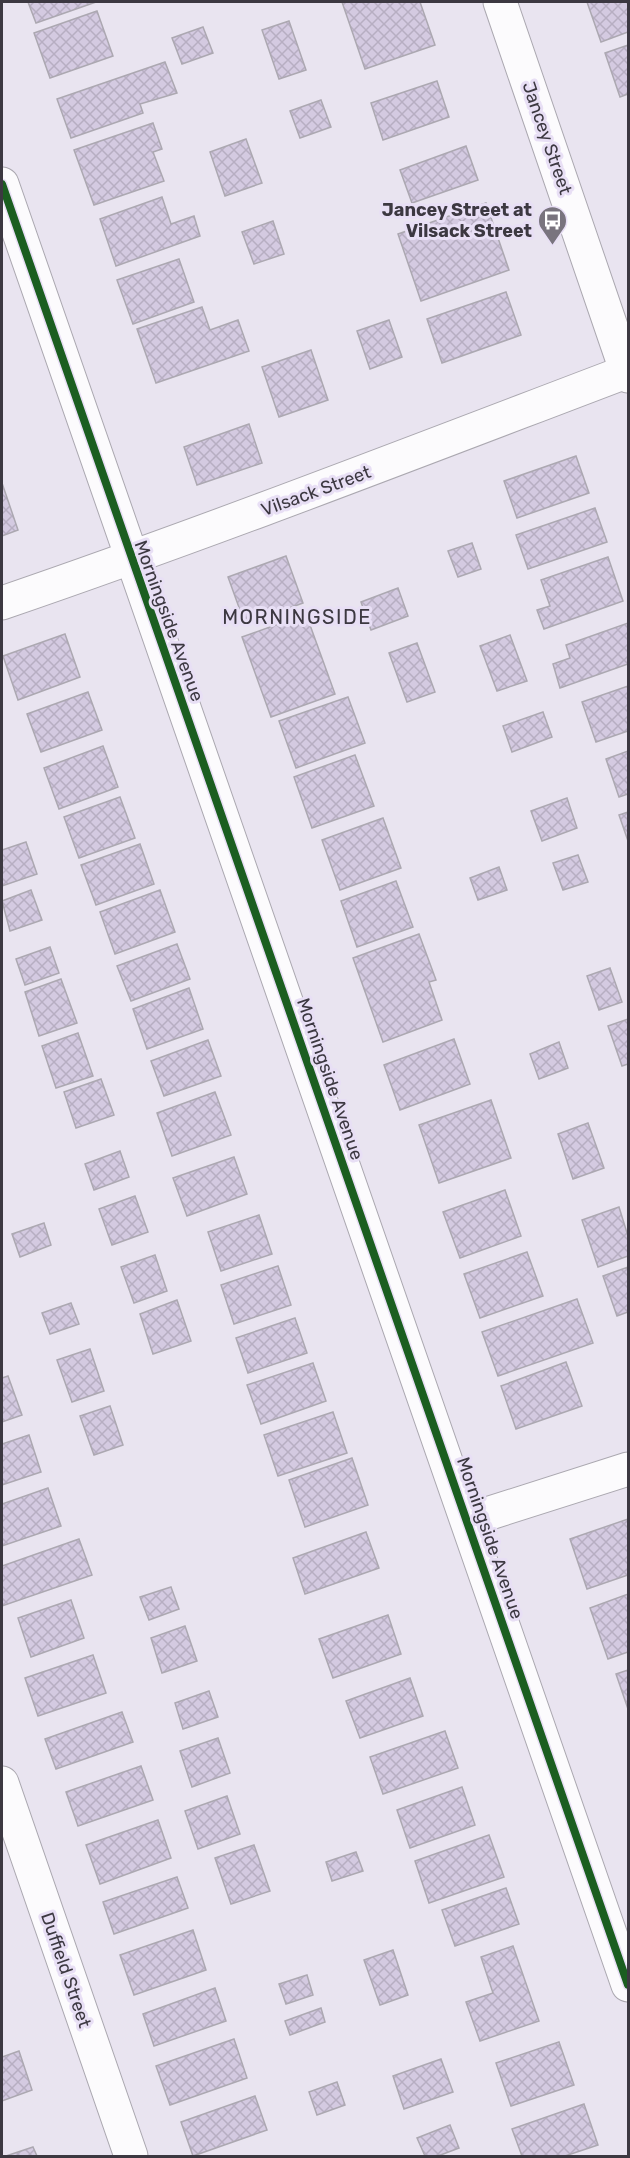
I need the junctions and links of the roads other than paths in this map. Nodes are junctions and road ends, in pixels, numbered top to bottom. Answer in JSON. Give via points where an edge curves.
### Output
{"nodes":[{"id":1,"x":500,"y":2,"type":"edge"},
{"id":2,"x":2,"y":184,"type":"edge"},
{"id":3,"x":628,"y":373,"type":"edge"},
{"id":4,"x":131,"y":559,"type":"junction"},
{"id":5,"x":2,"y":603,"type":"edge"},
{"id":6,"x":628,"y":1469,"type":"edge"},
{"id":7,"x":468,"y":1520,"type":"junction"},
{"id":8,"x":2,"y":1783,"type":"edge"},
{"id":9,"x":628,"y":1985,"type":"edge"},
{"id":10,"x":130,"y":2157,"type":"edge"}],
"edges":[{"from":1,"to":3,"type":"street","name":"Jancey Street"},
{"from":2,"to":4,"type":"street","name":"Morningside Avenue"},
{"from":3,"to":4,"type":"street","name":"Vilsack Street"},
{"from":4,"to":5,"type":"street","name":"Vilsack Street"},
{"from":4,"to":7,"type":"street","name":"Morningside Avenue"},
{"from":6,"to":7,"type":"street"},
{"from":7,"to":9,"type":"street","name":"Morningside Avenue"},
{"from":8,"to":10,"type":"street","name":"Duffield Street"}]}
